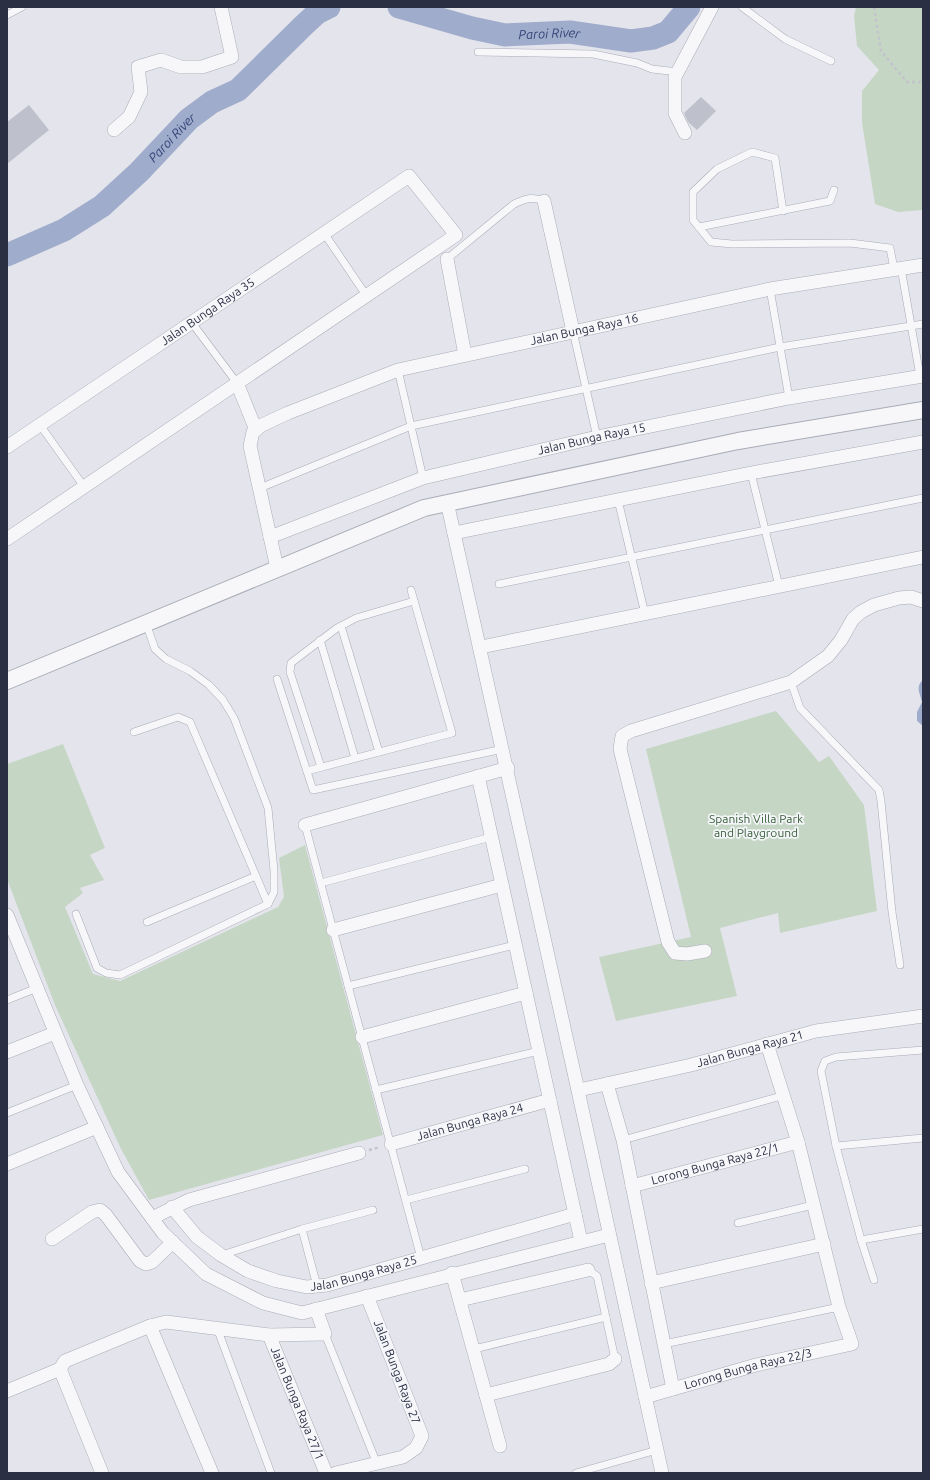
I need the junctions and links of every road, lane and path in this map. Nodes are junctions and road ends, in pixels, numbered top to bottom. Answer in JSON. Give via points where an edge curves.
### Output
{"nodes":[{"id":1,"x":22,"y":7,"type":"edge"},
{"id":2,"x":221,"y":7,"type":"edge"},
{"id":3,"x":712,"y":7,"type":"edge"},
{"id":4,"x":742,"y":7,"type":"edge"},
{"id":5,"x":874,"y":7,"type":"edge"},
{"id":6,"x":7,"y":15,"type":"edge"},
{"id":7,"x":478,"y":52,"type":"dead end"},
{"id":8,"x":831,"y":61,"type":"dead end"},
{"id":9,"x":678,"y":72,"type":"junction"},
{"id":10,"x":923,"y":82,"type":"edge"},
{"id":11,"x":114,"y":130,"type":"dead end"},
{"id":12,"x":685,"y":133,"type":"dead end"},
{"id":13,"x":834,"y":190,"type":"dead end"},
{"id":14,"x":544,"y":201,"type":"joint"},
{"id":15,"x":783,"y":211,"type":"junction"},
{"id":16,"x":699,"y":227,"type":"junction"},
{"id":17,"x":324,"y":233,"type":"junction"},
{"id":18,"x":447,"y":259,"type":"joint"},
{"id":19,"x":923,"y":265,"type":"edge"},
{"id":20,"x":898,"y":269,"type":"junction"},
{"id":21,"x":770,"y":289,"type":"junction"},
{"id":22,"x":366,"y":295,"type":"junction"},
{"id":23,"x":192,"y":323,"type":"junction"},
{"id":24,"x":923,"y":324,"type":"edge"},
{"id":25,"x":910,"y":326,"type":"junction"},
{"id":26,"x":573,"y":331,"type":"junction"},
{"id":27,"x":780,"y":347,"type":"junction"},
{"id":28,"x":465,"y":355,"type":"junction"},
{"id":29,"x":398,"y":370,"type":"junction"},
{"id":30,"x":921,"y":376,"type":"edge"},
{"id":31,"x":237,"y":384,"type":"junction"},
{"id":32,"x":586,"y":388,"type":"junction"},
{"id":33,"x":789,"y":398,"type":"junction"},
{"id":34,"x":923,"y":410,"type":"edge"},
{"id":35,"x":40,"y":425,"type":"junction"},
{"id":36,"x":411,"y":426,"type":"junction"},
{"id":37,"x":256,"y":430,"type":"junction"},
{"id":38,"x":597,"y":437,"type":"junction"},
{"id":39,"x":923,"y":442,"type":"edge"},
{"id":40,"x":7,"y":448,"type":"edge"},
{"id":41,"x":751,"y":473,"type":"junction"},
{"id":42,"x":423,"y":478,"type":"junction"},
{"id":43,"x":85,"y":488,"type":"junction"},
{"id":44,"x":260,"y":488,"type":"junction"},
{"id":45,"x":923,"y":498,"type":"edge"},
{"id":46,"x":618,"y":500,"type":"junction"},
{"id":47,"x":448,"y":502,"type":"junction"},
{"id":48,"x":766,"y":530,"type":"junction"},
{"id":49,"x":454,"y":533,"type":"junction"},
{"id":50,"x":270,"y":537,"type":"junction"},
{"id":51,"x":7,"y":539,"type":"edge"},
{"id":52,"x":632,"y":557,"type":"junction"},
{"id":53,"x":923,"y":557,"type":"edge"},
{"id":54,"x":277,"y":568,"type":"junction"},
{"id":55,"x":499,"y":584,"type":"dead end"},
{"id":56,"x":779,"y":586,"type":"junction"},
{"id":57,"x":412,"y":590,"type":"dead end"},
{"id":58,"x":414,"y":601,"type":"junction"},
{"id":59,"x":923,"y":601,"type":"edge"},
{"id":60,"x":645,"y":614,"type":"junction"},
{"id":61,"x":146,"y":623,"type":"junction"},
{"id":62,"x":341,"y":626,"type":"junction"},
{"id":63,"x":320,"y":640,"type":"junction"},
{"id":64,"x":481,"y":648,"type":"junction"},
{"id":65,"x":277,"y":679,"type":"dead end"},
{"id":66,"x":7,"y":681,"type":"edge"},
{"id":67,"x":791,"y":682,"type":"junction"},
{"id":68,"x":134,"y":732,"type":"dead end"},
{"id":69,"x":503,"y":749,"type":"junction"},
{"id":70,"x":379,"y":752,"type":"junction"},
{"id":71,"x":355,"y":758,"type":"junction"},
{"id":72,"x":321,"y":767,"type":"junction"},
{"id":73,"x":508,"y":768,"type":"junction"},
{"id":74,"x":307,"y":770,"type":"junction"},
{"id":75,"x":478,"y":776,"type":"junction"},
{"id":76,"x":305,"y":825,"type":"joint"},
{"id":77,"x":491,"y":837,"type":"junction"},
{"id":78,"x":256,"y":876,"type":"junction"},
{"id":79,"x":321,"y":883,"type":"junction"},
{"id":80,"x":502,"y":885,"type":"junction"},
{"id":81,"x":268,"y":904,"type":"junction"},
{"id":82,"x":76,"y":914,"type":"dead end"},
{"id":83,"x":7,"y":916,"type":"edge"},
{"id":84,"x":147,"y":922,"type":"dead end"},
{"id":85,"x":333,"y":930,"type":"junction"},
{"id":86,"x":11,"y":940,"type":"edge"},
{"id":87,"x":515,"y":944,"type":"junction"},
{"id":88,"x":705,"y":952,"type":"dead end"},
{"id":89,"x":900,"y":965,"type":"dead end"},
{"id":90,"x":348,"y":986,"type":"junction"},
{"id":91,"x":37,"y":988,"type":"junction"},
{"id":92,"x":526,"y":993,"type":"junction"},
{"id":93,"x":7,"y":1000,"type":"edge"},
{"id":94,"x":923,"y":1016,"type":"edge"},
{"id":95,"x":55,"y":1033,"type":"junction"},
{"id":96,"x":362,"y":1037,"type":"junction"},
{"id":97,"x":767,"y":1044,"type":"junction"},
{"id":98,"x":539,"y":1050,"type":"junction"},
{"id":99,"x":923,"y":1050,"type":"edge"},
{"id":100,"x":7,"y":1052,"type":"edge"},
{"id":101,"x":607,"y":1084,"type":"junction"},
{"id":102,"x":77,"y":1085,"type":"junction"},
{"id":103,"x":376,"y":1090,"type":"junction"},
{"id":104,"x":579,"y":1090,"type":"junction"},
{"id":105,"x":785,"y":1095,"type":"junction"},
{"id":106,"x":550,"y":1100,"type":"junction"},
{"id":107,"x":7,"y":1113,"type":"edge"},
{"id":108,"x":97,"y":1127,"type":"junction"},
{"id":109,"x":923,"y":1138,"type":"edge"},
{"id":110,"x":623,"y":1140,"type":"junction"},
{"id":111,"x":798,"y":1142,"type":"junction"},
{"id":112,"x":391,"y":1144,"type":"junction"},
{"id":113,"x":836,"y":1146,"type":"junction"},
{"id":114,"x":359,"y":1153,"type":"joint"},
{"id":115,"x":7,"y":1164,"type":"edge"},
{"id":116,"x":525,"y":1169,"type":"dead end"},
{"id":117,"x":632,"y":1186,"type":"junction"},
{"id":118,"x":406,"y":1200,"type":"junction"},
{"id":119,"x":813,"y":1204,"type":"junction"},
{"id":120,"x":172,"y":1207,"type":"junction"},
{"id":121,"x":373,"y":1210,"type":"dead end"},
{"id":122,"x":575,"y":1214,"type":"junction"},
{"id":123,"x":152,"y":1218,"type":"junction"},
{"id":124,"x":738,"y":1224,"type":"dead end"},
{"id":125,"x":302,"y":1228,"type":"junction"},
{"id":126,"x":923,"y":1229,"type":"edge"},
{"id":127,"x":609,"y":1235,"type":"junction"},
{"id":128,"x":52,"y":1239,"type":"dead end"},
{"id":129,"x":861,"y":1240,"type":"junction"},
{"id":130,"x":581,"y":1241,"type":"junction"},
{"id":131,"x":173,"y":1242,"type":"junction"},
{"id":132,"x":824,"y":1244,"type":"junction"},
{"id":133,"x":221,"y":1255,"type":"junction"},
{"id":134,"x":421,"y":1258,"type":"junction"},
{"id":135,"x":588,"y":1270,"type":"joint"},
{"id":136,"x":452,"y":1273,"type":"junction"},
{"id":137,"x":874,"y":1280,"type":"dead end"},
{"id":138,"x":651,"y":1283,"type":"junction"},
{"id":139,"x":317,"y":1286,"type":"junction"},
{"id":140,"x":367,"y":1296,"type":"junction"},
{"id":141,"x":460,"y":1300,"type":"junction"},
{"id":142,"x":839,"y":1307,"type":"junction"},
{"id":143,"x":316,"y":1309,"type":"junction"},
{"id":144,"x":606,"y":1318,"type":"junction"},
{"id":145,"x":150,"y":1326,"type":"junction"},
{"id":146,"x":217,"y":1328,"type":"junction"},
{"id":147,"x":269,"y":1334,"type":"junction"},
{"id":148,"x":325,"y":1334,"type":"junction"},
{"id":149,"x":664,"y":1344,"type":"junction"},
{"id":150,"x":474,"y":1349,"type":"junction"},
{"id":151,"x":615,"y":1359,"type":"joint"},
{"id":152,"x":60,"y":1369,"type":"junction"},
{"id":153,"x":673,"y":1389,"type":"junction"},
{"id":154,"x":7,"y":1391,"type":"edge"},
{"id":155,"x":486,"y":1395,"type":"junction"},
{"id":156,"x":645,"y":1397,"type":"junction"},
{"id":157,"x":500,"y":1446,"type":"dead end"},
{"id":158,"x":657,"y":1450,"type":"junction"},
{"id":159,"x":376,"y":1464,"type":"junction"},
{"id":160,"x":102,"y":1473,"type":"edge"},
{"id":161,"x":212,"y":1473,"type":"edge"},
{"id":162,"x":271,"y":1473,"type":"edge"},
{"id":163,"x":326,"y":1473,"type":"edge"},
{"id":164,"x":336,"y":1473,"type":"edge"},
{"id":165,"x":576,"y":1473,"type":"edge"},
{"id":166,"x":662,"y":1473,"type":"edge"}],
"edges":[{"from":1,"to":6,"type":"lane"},
{"from":2,"to":11,"type":"street","via":[[232,57],[202,67],[181,67],[161,60],[138,67],[141,92],[129,117]]},
{"from":3,"to":9,"type":"street"},
{"from":4,"to":8,"type":"lane","via":[[785,39]]},
{"from":5,"to":10,"type":"path","via":[[881,51],[907,82]]},
{"from":7,"to":9,"type":"lane","via":[[593,54],[637,63],[652,69]]},
{"from":9,"to":12,"type":"street","via":[[675,77],[675,113]]},
{"from":13,"to":15,"type":"lane","via":[[830,201]]},
{"from":14,"to":18,"type":"lane","via":[[536,197],[514,204]]},
{"from":14,"to":26,"type":"street"},
{"from":15,"to":16,"type":"lane"},
{"from":15,"to":16,"type":"lane","via":[[775,158],[752,152],[717,169],[693,192],[693,220]]},
{"from":16,"to":20,"type":"lane","via":[[711,242],[850,243],[890,248]]},
{"from":17,"to":22,"type":"lane"},
{"from":17,"to":22,"type":"street","name":"Jalan Bunga Raya 35","via":[[409,176],[456,235]]},
{"from":17,"to":23,"type":"street","name":"Jalan Bunga Raya 35"},
{"from":18,"to":28,"type":"street"},
{"from":19,"to":20,"type":"street","name":"Jalan Bunga Raya 16"},
{"from":20,"to":21,"type":"street","name":"Jalan Bunga Raya 16"},
{"from":20,"to":25,"type":"lane"},
{"from":21,"to":26,"type":"street","name":"Jalan Bunga Raya 16"},
{"from":21,"to":27,"type":"lane"},
{"from":22,"to":31,"type":"street"},
{"from":23,"to":31,"type":"lane"},
{"from":23,"to":35,"type":"street","name":"Jalan Bunga Raya 35"},
{"from":24,"to":25,"type":"lane"},
{"from":25,"to":27,"type":"lane"},
{"from":25,"to":30,"type":"lane"},
{"from":26,"to":28,"type":"street","name":"Jalan Bunga Raya 16"},
{"from":26,"to":32,"type":"lane"},
{"from":27,"to":32,"type":"lane"},
{"from":27,"to":33,"type":"lane"},
{"from":28,"to":29,"type":"street","name":"Jalan Bunga Raya 16"},
{"from":29,"to":36,"type":"lane"},
{"from":29,"to":37,"type":"street","name":"Jalan Bunga Raya 16","via":[[288,413]]},
{"from":30,"to":33,"type":"street","name":"Jalan Bunga Raya 15"},
{"from":31,"to":37,"type":"street"},
{"from":31,"to":43,"type":"street"},
{"from":32,"to":36,"type":"lane"},
{"from":32,"to":38,"type":"lane"},
{"from":33,"to":38,"type":"street","name":"Jalan Bunga Raya 15"},
{"from":34,"to":47,"type":"street","via":[[738,441]]},
{"from":35,"to":40,"type":"street","name":"Jalan Bunga Raya 35"},
{"from":35,"to":43,"type":"lane"},
{"from":36,"to":42,"type":"lane"},
{"from":36,"to":44,"type":"lane"},
{"from":37,"to":44,"type":"street","via":[[253,432],[250,446]]},
{"from":38,"to":42,"type":"street","name":"Jalan Bunga Raya 15"},
{"from":39,"to":41,"type":"street"},
{"from":41,"to":46,"type":"street"},
{"from":41,"to":48,"type":"lane"},
{"from":42,"to":50,"type":"street","name":"Jalan Bunga Raya 15"},
{"from":43,"to":51,"type":"street"},
{"from":44,"to":50,"type":"street"},
{"from":45,"to":48,"type":"lane"},
{"from":46,"to":49,"type":"street"},
{"from":46,"to":52,"type":"lane"},
{"from":47,"to":49,"type":"street"},
{"from":47,"to":54,"type":"street","via":[[424,508]]},
{"from":48,"to":52,"type":"lane"},
{"from":48,"to":56,"type":"lane"},
{"from":49,"to":64,"type":"street"},
{"from":50,"to":54,"type":"street"},
{"from":52,"to":55,"type":"lane"},
{"from":52,"to":60,"type":"lane"},
{"from":53,"to":56,"type":"street"},
{"from":54,"to":61,"type":"street"},
{"from":56,"to":60,"type":"street"},
{"from":57,"to":58,"type":"lane"},
{"from":58,"to":62,"type":"lane","via":[[356,618]]},
{"from":58,"to":70,"type":"lane","via":[[452,733]]},
{"from":59,"to":67,"type":"street","via":[[912,597],[899,598],[874,605],[861,612],[853,619],[828,656]]},
{"from":60,"to":64,"type":"street"},
{"from":61,"to":66,"type":"street"},
{"from":61,"to":81,"type":"lane","via":[[155,649],[166,659],[190,671],[209,685],[223,700],[234,718],[268,808],[274,871],[274,892]]},
{"from":62,"to":63,"type":"lane"},
{"from":62,"to":70,"type":"lane"},
{"from":63,"to":71,"type":"lane"},
{"from":63,"to":72,"type":"lane","via":[[291,663],[290,672]]},
{"from":64,"to":69,"type":"street"},
{"from":65,"to":74,"type":"lane"},
{"from":67,"to":88,"type":"street","via":[[622,736],[620,749],[668,942],[676,952]]},
{"from":67,"to":89,"type":"lane","via":[[800,708],[879,790]]},
{"from":68,"to":78,"type":"lane","via":[[178,717],[190,722]]},
{"from":69,"to":73,"type":"street"},
{"from":69,"to":74,"type":"lane","via":[[313,790]]},
{"from":70,"to":71,"type":"lane"},
{"from":71,"to":72,"type":"lane"},
{"from":72,"to":74,"type":"lane"},
{"from":73,"to":75,"type":"street"},
{"from":73,"to":104,"type":"street"},
{"from":75,"to":76,"type":"street"},
{"from":75,"to":77,"type":"street"},
{"from":76,"to":79,"type":"lane"},
{"from":77,"to":79,"type":"lane"},
{"from":77,"to":80,"type":"street"},
{"from":78,"to":81,"type":"lane"},
{"from":78,"to":84,"type":"lane"},
{"from":79,"to":85,"type":"lane"},
{"from":80,"to":85,"type":"street"},
{"from":80,"to":87,"type":"street"},
{"from":81,"to":82,"type":"lane","via":[[120,975],[106,973],[97,968]]},
{"from":83,"to":86,"type":"street"},
{"from":85,"to":90,"type":"lane"},
{"from":86,"to":91,"type":"street"},
{"from":87,"to":90,"type":"lane"},
{"from":87,"to":92,"type":"street"},
{"from":90,"to":96,"type":"lane"},
{"from":91,"to":93,"type":"lane"},
{"from":91,"to":95,"type":"street"},
{"from":92,"to":96,"type":"street"},
{"from":92,"to":98,"type":"street"},
{"from":94,"to":97,"type":"street","name":"Jalan Bunga Raya 21","via":[[816,1031]]},
{"from":95,"to":100,"type":"street"},
{"from":95,"to":102,"type":"street"},
{"from":96,"to":103,"type":"lane"},
{"from":97,"to":101,"type":"street","name":"Jalan Bunga Raya 21"},
{"from":97,"to":105,"type":"street"},
{"from":98,"to":103,"type":"lane"},
{"from":98,"to":106,"type":"street"},
{"from":99,"to":113,"type":"lane","via":[[836,1057],[825,1062],[821,1070]]},
{"from":101,"to":104,"type":"street","name":"Jalan Bunga Raya 21"},
{"from":101,"to":110,"type":"street"},
{"from":102,"to":107,"type":"lane"},
{"from":102,"to":108,"type":"street"},
{"from":103,"to":112,"type":"lane"},
{"from":104,"to":127,"type":"street"},
{"from":105,"to":110,"type":"lane"},
{"from":105,"to":111,"type":"street"},
{"from":106,"to":112,"type":"street","name":"Jalan Bunga Raya 24"},
{"from":106,"to":122,"type":"street"},
{"from":108,"to":115,"type":"street"},
{"from":108,"to":123,"type":"street","via":[[118,1172]]},
{"from":109,"to":113,"type":"lane"},
{"from":110,"to":117,"type":"street"},
{"from":111,"to":117,"type":"street","name":"Lorong Bunga Raya 22/1"},
{"from":111,"to":119,"type":"street"},
{"from":112,"to":114,"type":"path"},
{"from":112,"to":118,"type":"lane"},
{"from":113,"to":129,"type":"lane"},
{"from":114,"to":120,"type":"street","via":[[189,1200]]},
{"from":116,"to":118,"type":"lane"},
{"from":117,"to":138,"type":"street"},
{"from":118,"to":134,"type":"lane"},
{"from":119,"to":124,"type":"lane"},
{"from":119,"to":132,"type":"street"},
{"from":120,"to":123,"type":"street"},
{"from":120,"to":133,"type":"street","name":"Jalan Bunga Raya 25","via":[[198,1237]]},
{"from":121,"to":125,"type":"lane"},
{"from":122,"to":130,"type":"street"},
{"from":122,"to":134,"type":"street","name":"Jalan Bunga Raya 25"},
{"from":123,"to":131,"type":"street","via":[[162,1233]]},
{"from":125,"to":133,"type":"lane"},
{"from":125,"to":139,"type":"lane"},
{"from":126,"to":129,"type":"lane"},
{"from":127,"to":130,"type":"street"},
{"from":127,"to":156,"type":"street"},
{"from":128,"to":131,"type":"street","via":[[92,1212],[100,1210],[140,1261],[146,1264],[152,1262]]},
{"from":129,"to":137,"type":"lane"},
{"from":130,"to":136,"type":"street"},
{"from":131,"to":143,"type":"street","via":[[206,1274],[262,1302],[302,1313]]},
{"from":132,"to":138,"type":"street"},
{"from":132,"to":142,"type":"street"},
{"from":133,"to":139,"type":"street","name":"Jalan Bunga Raya 25","via":[[248,1271],[276,1281],[307,1287]]},
{"from":134,"to":139,"type":"street","name":"Jalan Bunga Raya 25"},
{"from":135,"to":141,"type":"street"},
{"from":135,"to":144,"type":"lane","via":[[597,1276]]},
{"from":136,"to":140,"type":"street"},
{"from":136,"to":141,"type":"street"},
{"from":138,"to":149,"type":"street"},
{"from":140,"to":143,"type":"street"},
{"from":140,"to":159,"type":"street","name":"Jalan Bunga Raya 27","via":[[422,1436],[416,1448],[403,1457]]},
{"from":141,"to":150,"type":"street"},
{"from":142,"to":149,"type":"lane"},
{"from":142,"to":153,"type":"street","name":"Lorong Bunga Raya 22/3","via":[[852,1344],[756,1366]]},
{"from":143,"to":148,"type":"street"},
{"from":144,"to":150,"type":"lane"},
{"from":144,"to":151,"type":"lane"},
{"from":145,"to":146,"type":"street","via":[[166,1322]]},
{"from":145,"to":152,"type":"street","via":[[65,1361]]},
{"from":145,"to":161,"type":"street"},
{"from":146,"to":147,"type":"street"},
{"from":146,"to":162,"type":"lane"},
{"from":147,"to":148,"type":"street"},
{"from":147,"to":163,"type":"street","name":"Jalan Bunga Raya 27/1"},
{"from":148,"to":159,"type":"lane"},
{"from":149,"to":153,"type":"street"},
{"from":150,"to":155,"type":"street"},
{"from":151,"to":155,"type":"street","via":[[609,1364]]},
{"from":152,"to":154,"type":"street"},
{"from":152,"to":160,"type":"street"},
{"from":153,"to":156,"type":"street","name":"Lorong Bunga Raya 22/3"},
{"from":155,"to":157,"type":"street"},
{"from":156,"to":158,"type":"street"},
{"from":158,"to":165,"type":"lane"},
{"from":158,"to":166,"type":"street"},
{"from":159,"to":164,"type":"street"}]}
